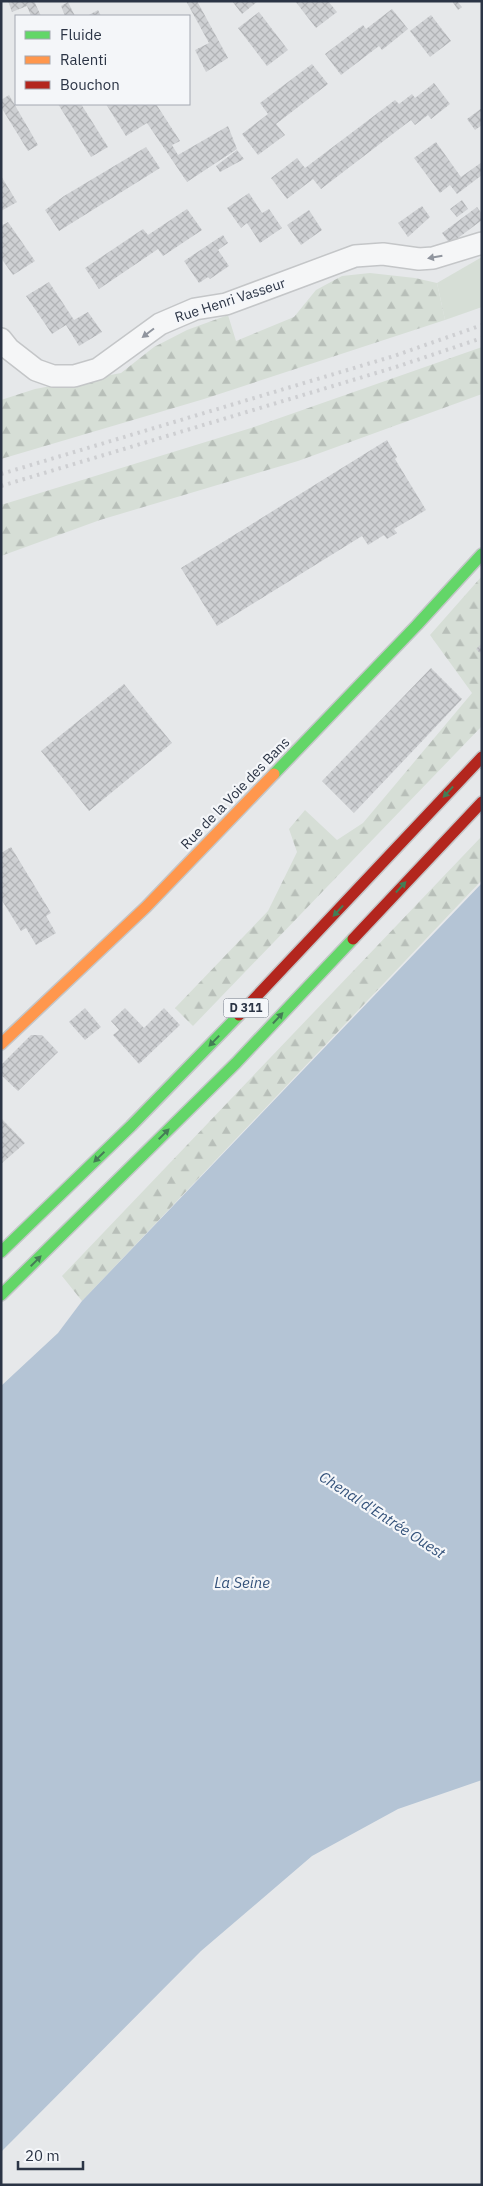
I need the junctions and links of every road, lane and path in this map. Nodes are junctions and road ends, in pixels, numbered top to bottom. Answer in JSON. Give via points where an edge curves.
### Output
{"nodes":[{"id":1,"x":482,"y":243,"type":"edge"},
{"id":2,"x":1,"y":339,"type":"edge"},
{"id":3,"x":482,"y":554,"type":"edge"},
{"id":4,"x":482,"y":757,"type":"edge"},
{"id":5,"x":482,"y":802,"type":"edge"},
{"id":6,"x":1,"y":1044,"type":"edge"},
{"id":7,"x":1,"y":1252,"type":"edge"},
{"id":8,"x":1,"y":1295,"type":"edge"}],
"edges":[{"from":1,"to":2,"type":"street","name":"Rue Henri Vasseur","one_way":true,"via":[[433,258],[383,254],[355,256],[226,304],[195,309],[160,324],[98,369],[74,376],[52,376],[36,370]]},
{"from":3,"to":6,"type":"main road","name":"Rue de la Voie des Bans","via":[[418,625],[146,906]]},
{"from":4,"to":7,"type":"main road","number":"D 311","one_way":true,"via":[[261,993]]},
{"from":8,"to":5,"type":"main road","number":"D 311","one_way":true,"via":[[236,1063]]}]}
